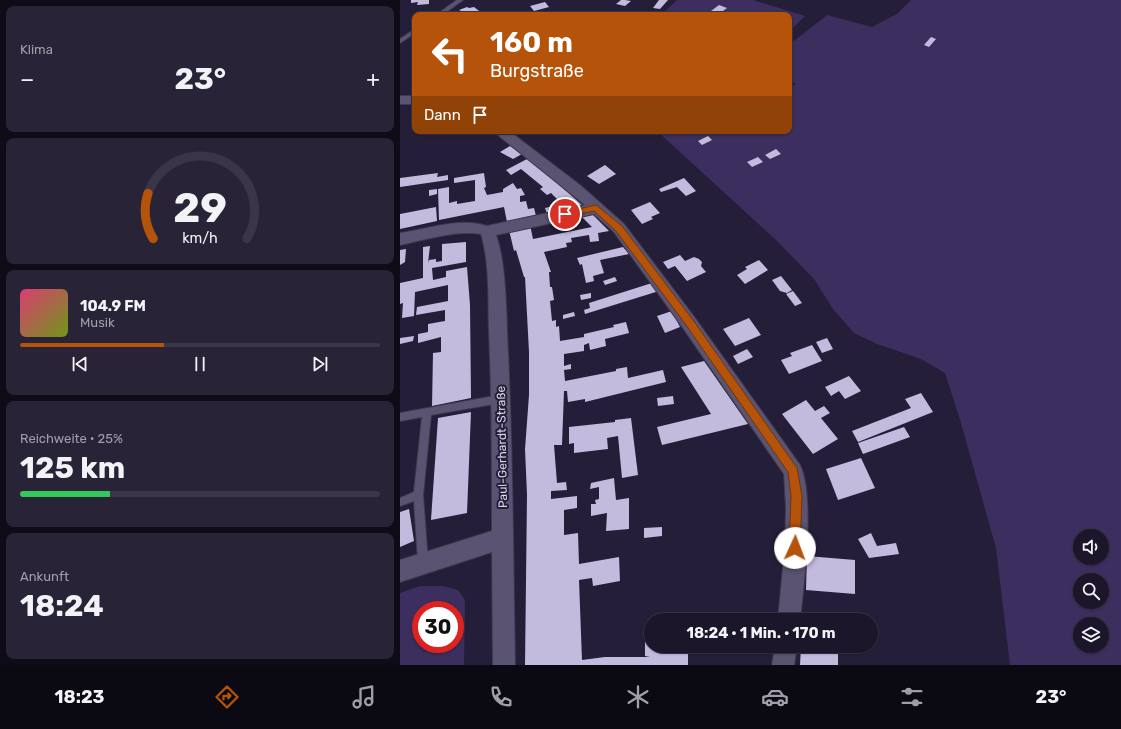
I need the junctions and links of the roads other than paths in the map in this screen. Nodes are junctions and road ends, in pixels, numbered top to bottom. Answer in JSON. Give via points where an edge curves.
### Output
{"nodes":[{"id":1,"x":460,"y":0,"type":"edge"},
{"id":2,"x":442,"y":12,"type":"edge"},
{"id":3,"x":412,"y":33,"type":"edge"},
{"id":4,"x":400,"y":41,"type":"edge"},
{"id":5,"x":400,"y":100,"type":"edge"},
{"id":6,"x":412,"y":100,"type":"edge"},
{"id":7,"x":504,"y":134,"type":"edge"},
{"id":8,"x":596,"y":208,"type":"junction"},
{"id":9,"x":487,"y":231,"type":"junction"},
{"id":10,"x":400,"y":239,"type":"edge"},
{"id":11,"x":501,"y":399,"type":"junction"},
{"id":12,"x":427,"y":412,"type":"junction"},
{"id":13,"x":400,"y":417,"type":"edge"},
{"id":14,"x":418,"y":495,"type":"junction"},
{"id":15,"x":400,"y":502,"type":"edge"},
{"id":16,"x":503,"y":538,"type":"junction"},
{"id":17,"x":423,"y":562,"type":"junction"},
{"id":18,"x":400,"y":571,"type":"edge"},
{"id":19,"x":790,"y":613,"type":"edge"},
{"id":20,"x":785,"y":653,"type":"edge"},
{"id":21,"x":504,"y":665,"type":"edge"},
{"id":22,"x":783,"y":665,"type":"edge"}],
"edges":[{"from":1,"to":2,"type":"lane"},
{"from":3,"to":4,"type":"lane"},
{"from":5,"to":6,"type":"street"},
{"from":7,"to":8,"type":"street","via":[[575,188]]},
{"from":8,"to":9,"type":"street"},
{"from":8,"to":19,"type":"street","via":[[619,228],[793,471],[796,496],[794,576]]},
{"from":9,"to":10,"type":"street","via":[[478,227],[465,228]]},
{"from":9,"to":11,"type":"street","name":"Paul-Gerhardt-Straße","via":[[491,243],[496,289]]},
{"from":11,"to":12,"type":"lane"},
{"from":11,"to":16,"type":"street","name":"Paul-Gerhardt-Straße"},
{"from":12,"to":13,"type":"lane"},
{"from":12,"to":14,"type":"lane"},
{"from":14,"to":15,"type":"lane"},
{"from":14,"to":17,"type":"lane"},
{"from":16,"to":17,"type":"street"},
{"from":16,"to":21,"type":"street","name":"Paul-Gerhardt-Straße"},
{"from":17,"to":18,"type":"street"},
{"from":20,"to":22,"type":"street"}]}
